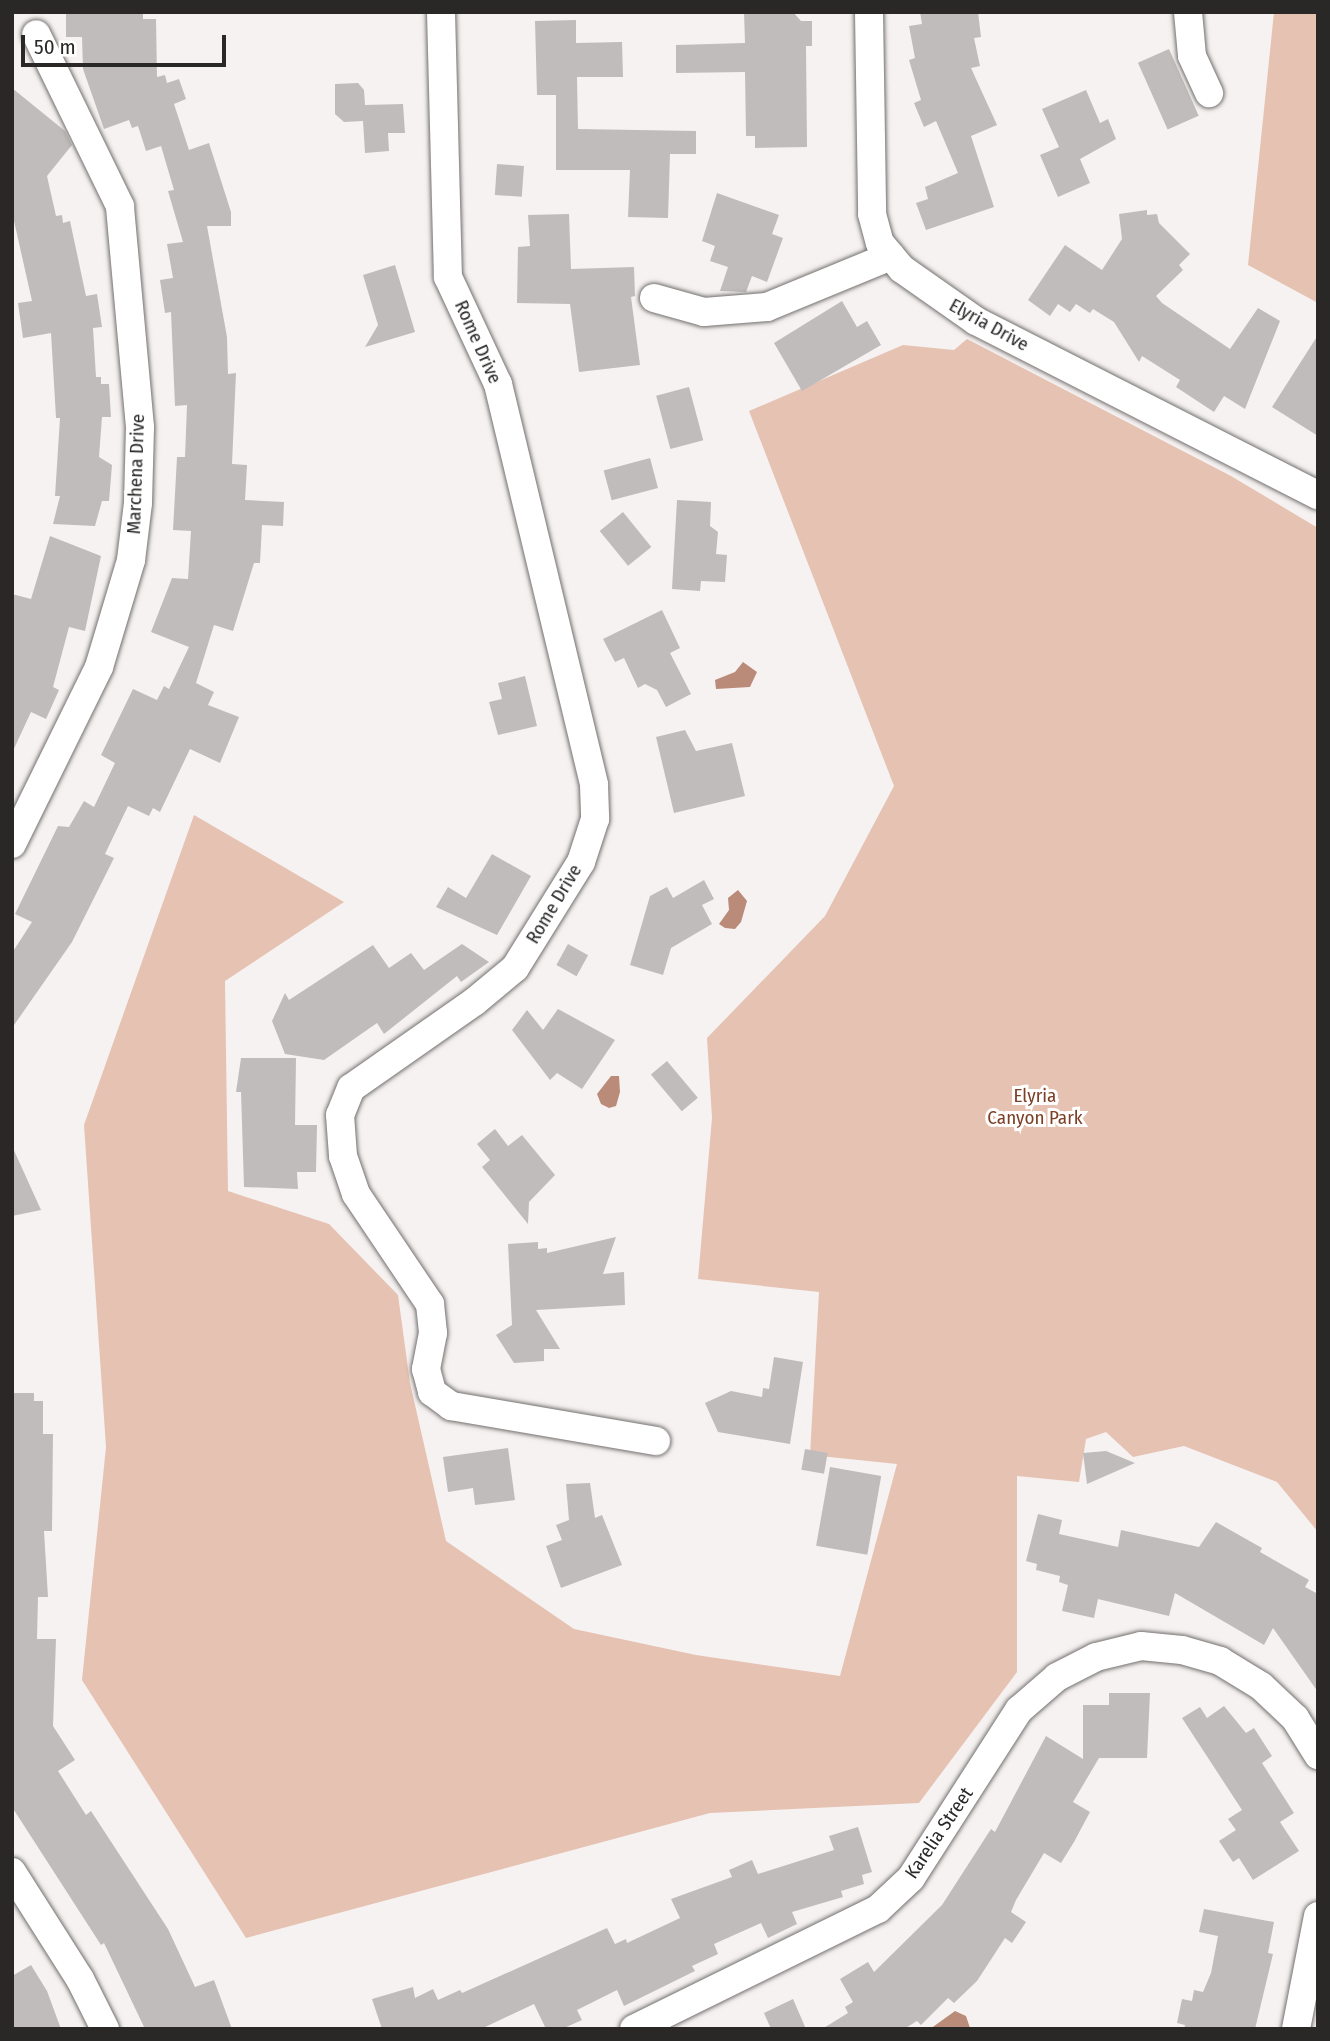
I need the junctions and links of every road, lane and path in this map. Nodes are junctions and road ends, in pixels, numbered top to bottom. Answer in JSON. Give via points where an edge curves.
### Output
{"nodes":[{"id":1,"x":441,"y":12,"type":"edge"},
{"id":2,"x":869,"y":12,"type":"edge"},
{"id":3,"x":1188,"y":12,"type":"edge"},
{"id":4,"x":36,"y":34,"type":"dead end"},
{"id":5,"x":1209,"y":93,"type":"dead end"},
{"id":6,"x":891,"y":256,"type":"junction"},
{"id":7,"x":653,"y":298,"type":"dead end"},
{"id":8,"x":1318,"y":495,"type":"edge"},
{"id":9,"x":12,"y":844,"type":"edge"},
{"id":10,"x":656,"y":1441,"type":"dead end"},
{"id":11,"x":1318,"y":1755,"type":"edge"},
{"id":12,"x":12,"y":1872,"type":"edge"},
{"id":13,"x":1318,"y":1916,"type":"edge"},
{"id":14,"x":105,"y":2029,"type":"edge"},
{"id":15,"x":634,"y":2029,"type":"edge"},
{"id":16,"x":1296,"y":2029,"type":"edge"}],
"edges":[{"from":1,"to":10,"type":"street","name":"Rome Drive","via":[[448,277],[498,384],[594,785],[595,819],[581,862],[515,968],[351,1088],[340,1115],[343,1156],[356,1194],[430,1304],[433,1334],[426,1369],[432,1392],[451,1406]]},
{"from":2,"to":6,"type":"street","name":"Elyria Drive","via":[[872,214],[880,243]]},
{"from":3,"to":5,"type":"street","via":[[1192,56]]},
{"from":4,"to":9,"type":"street","name":"Marchena Drive","via":[[120,206],[140,427],[138,503],[131,560],[99,667]]},
{"from":6,"to":7,"type":"street","via":[[767,307],[704,312]]},
{"from":6,"to":8,"type":"street","name":"Elyria Drive","via":[[933,294],[976,321]]},
{"from":11,"to":15,"type":"street","name":"Karelia Street","via":[[1295,1718],[1261,1686],[1220,1661],[1182,1650],[1140,1646],[1096,1657],[1057,1677],[1019,1710],[911,1878],[878,1909]]},
{"from":12,"to":14,"type":"street","via":[[80,1979]]},
{"from":13,"to":16,"type":"street"}]}
